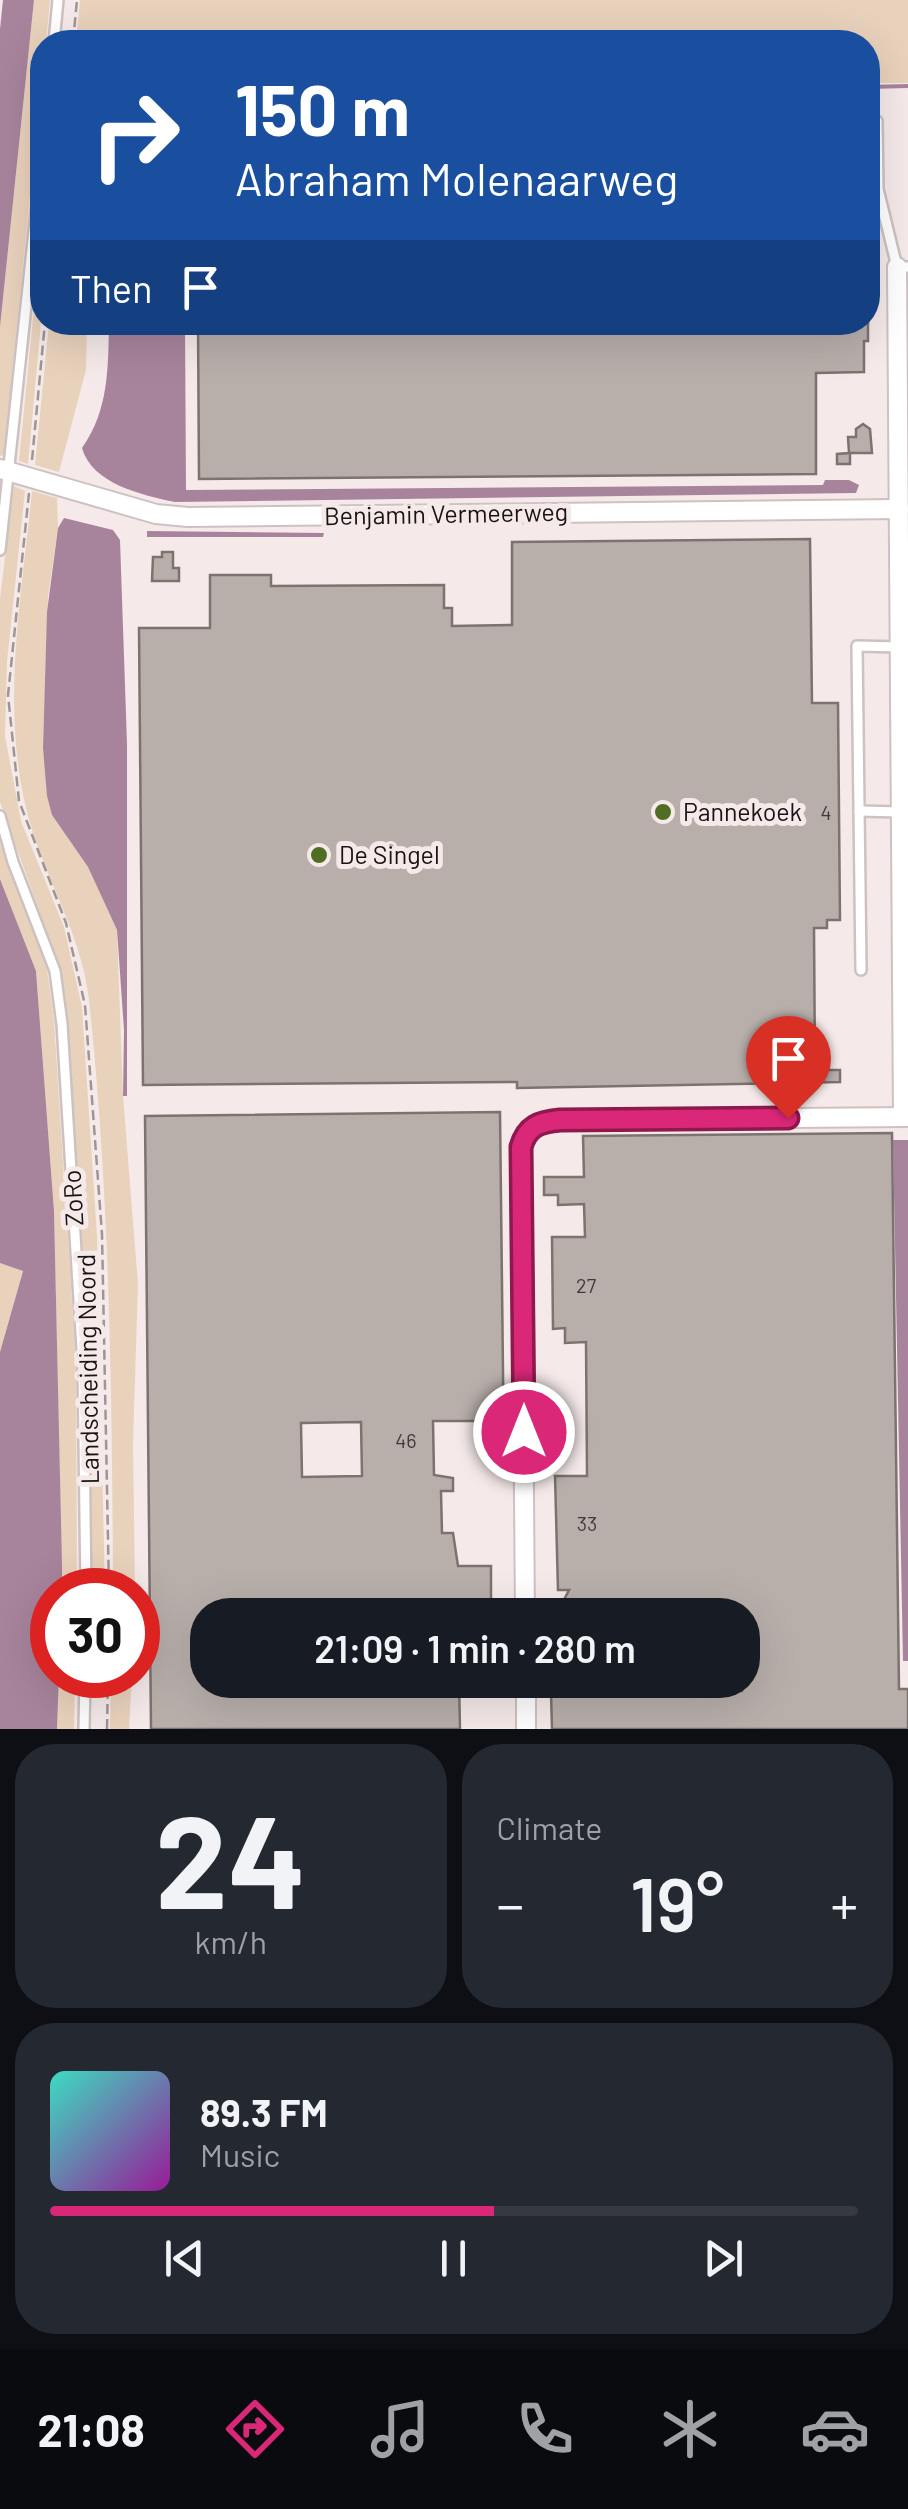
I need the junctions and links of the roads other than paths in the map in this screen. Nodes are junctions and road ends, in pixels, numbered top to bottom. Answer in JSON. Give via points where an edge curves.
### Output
{"nodes":[{"id":1,"x":58,"y":0,"type":"edge"},
{"id":2,"x":55,"y":30,"type":"edge"},
{"id":3,"x":880,"y":195,"type":"edge"},
{"id":4,"x":30,"y":258,"type":"edge"},
{"id":5,"x":903,"y":267,"type":"edge"},
{"id":6,"x":5,"y":471,"type":"edge"},
{"id":7,"x":899,"y":508,"type":"junction"},
{"id":8,"x":0,"y":550,"type":"edge"},
{"id":9,"x":900,"y":646,"type":"junction"},
{"id":10,"x":859,"y":812,"type":"junction"},
{"id":11,"x":901,"y":812,"type":"junction"},
{"id":12,"x":0,"y":816,"type":"edge"},
{"id":13,"x":861,"y":970,"type":"dead end"},
{"id":14,"x":906,"y":1116,"type":"edge"},
{"id":15,"x":86,"y":1568,"type":"edge"},
{"id":16,"x":525,"y":1598,"type":"edge"},
{"id":17,"x":85,"y":1698,"type":"edge"},
{"id":18,"x":526,"y":1698,"type":"edge"},
{"id":19,"x":84,"y":1729,"type":"edge"},
{"id":20,"x":526,"y":1729,"type":"edge"}],
"edges":[{"from":1,"to":2,"type":"lane"},
{"from":3,"to":5,"type":"lane"},
{"from":4,"to":6,"type":"lane"},
{"from":5,"to":7,"type":"street"},
{"from":6,"to":7,"type":"street","name":"Benjamin Vermeerweg","via":[[188,517]]},
{"from":6,"to":8,"type":"lane"},
{"from":7,"to":9,"type":"street"},
{"from":9,"to":10,"type":"lane","via":[[857,646]]},
{"from":9,"to":11,"type":"street"},
{"from":10,"to":11,"type":"lane"},
{"from":10,"to":13,"type":"lane"},
{"from":11,"to":14,"type":"street"},
{"from":12,"to":15,"type":"lane","name":"ZoRo","via":[[56,972],[62,1024],[83,1365]]},
{"from":14,"to":16,"type":"street","via":[[560,1120],[526,1132]]},
{"from":17,"to":19,"type":"lane"},
{"from":18,"to":20,"type":"street"}]}
